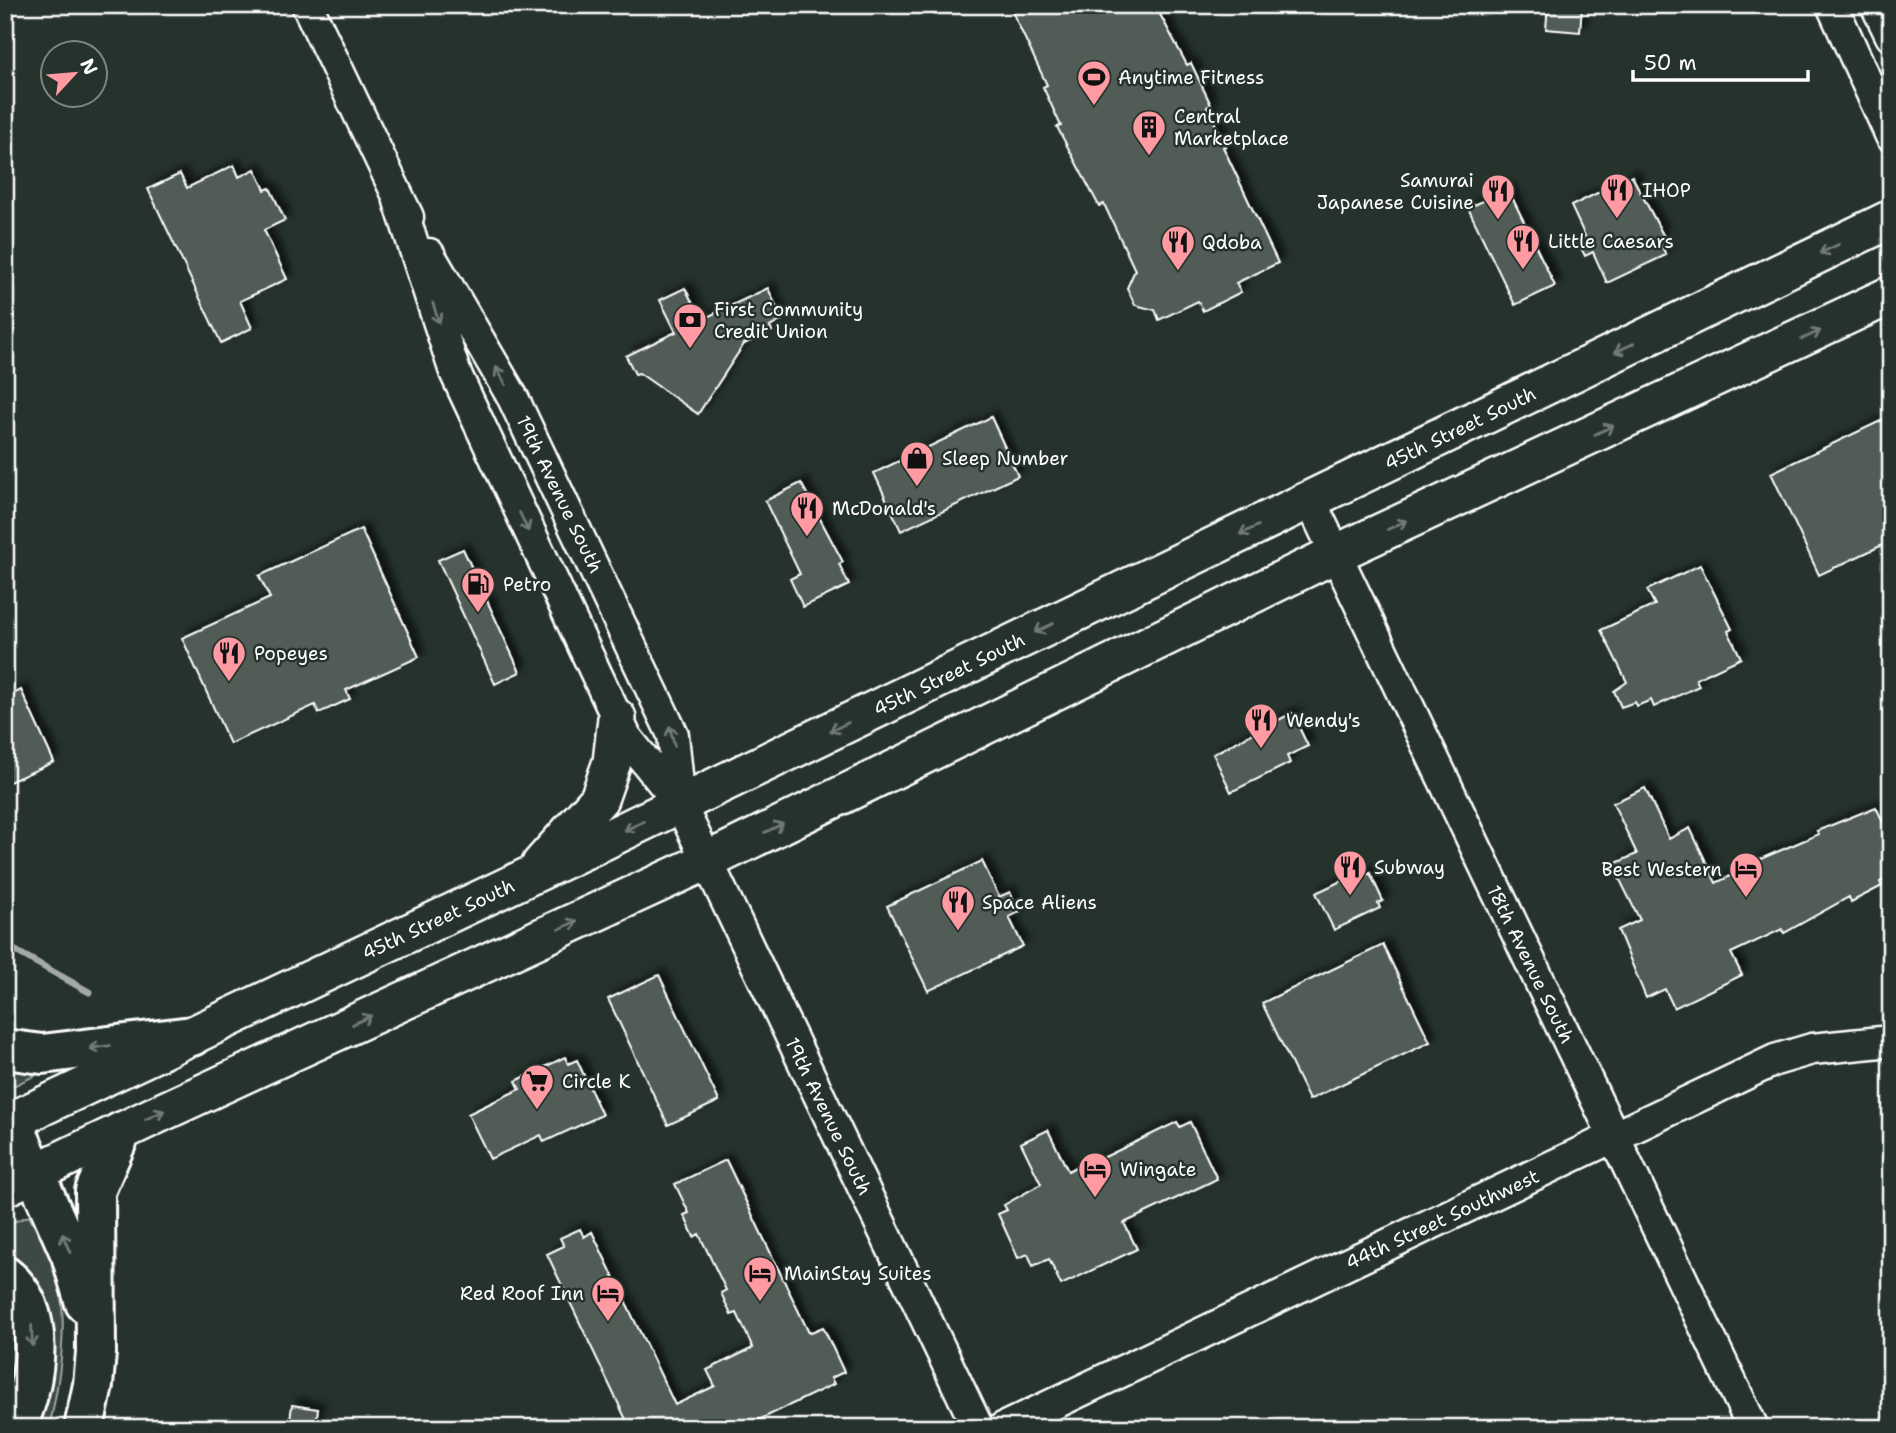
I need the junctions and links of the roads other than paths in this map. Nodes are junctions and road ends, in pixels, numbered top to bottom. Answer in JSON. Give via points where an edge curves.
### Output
{"nodes":[{"id":1,"x":307,"y":5,"type":"edge"},
{"id":2,"x":1832,"y":5,"type":"edge"},
{"id":3,"x":1876,"y":5,"type":"edge"},
{"id":4,"x":1891,"y":36,"type":"edge"},
{"id":5,"x":1891,"y":136,"type":"edge"},
{"id":6,"x":399,"y":201,"type":"junction"},
{"id":7,"x":1891,"y":219,"type":"edge"},
{"id":8,"x":1891,"y":295,"type":"edge"},
{"id":9,"x":1310,"y":500,"type":"junction"},
{"id":10,"x":1335,"y":554,"type":"junction"},
{"id":11,"x":617,"y":718,"type":"junction"},
{"id":12,"x":680,"y":804,"type":"junction"},
{"id":13,"x":707,"y":861,"type":"junction"},
{"id":14,"x":532,"y":875,"type":"junction"},
{"id":15,"x":192,"y":1035,"type":"junction"},
{"id":16,"x":1891,"y":1041,"type":"edge"},
{"id":17,"x":5,"y":1049,"type":"edge"},
{"id":18,"x":8,"y":1123,"type":"edge"},
{"id":19,"x":121,"y":1132,"type":"junction"},
{"id":20,"x":1614,"y":1137,"type":"junction"},
{"id":21,"x":20,"y":1180,"type":"edge"},
{"id":22,"x":5,"y":1276,"type":"edge"},
{"id":23,"x":94,"y":1332,"type":"junction"},
{"id":24,"x":16,"y":1428,"type":"edge"},
{"id":25,"x":84,"y":1428,"type":"edge"},
{"id":26,"x":978,"y":1428,"type":"edge"},
{"id":27,"x":1003,"y":1428,"type":"edge"},
{"id":28,"x":1753,"y":1428,"type":"edge"}],
"edges":[{"from":1,"to":6,"type":"street","name":"19th Avenue South"},
{"from":2,"to":5,"type":"street"},
{"from":3,"to":4,"type":"street"},
{"from":6,"to":11,"type":"street","name":"19th Avenue South","one_way":true,"via":[[455,373]]},
{"from":12,"to":6,"type":"street","name":"19th Avenue South","one_way":true,"via":[[673,735],[645,673],[513,398]]},
{"from":7,"to":9,"type":"main road","name":"45th Street South","one_way":true},
{"from":10,"to":8,"type":"main road","one_way":true},
{"from":9,"to":10,"type":"street","name":"18th Avenue South"},
{"from":9,"to":12,"type":"main road","name":"45th Street South","one_way":true},
{"from":13,"to":10,"type":"main road","one_way":true},
{"from":10,"to":20,"type":"street","name":"18th Avenue South"},
{"from":11,"to":12,"type":"street","name":"19th Avenue South","via":[[626,737]]},
{"from":11,"to":14,"type":"main road","via":[[612,762],[599,799]]},
{"from":12,"to":13,"type":"street","name":"19th Avenue South"},
{"from":12,"to":14,"type":"main road","name":"45th Street South","one_way":true},
{"from":19,"to":13,"type":"main road","one_way":true},
{"from":13,"to":26,"type":"street","name":"19th Avenue South"},
{"from":14,"to":15,"type":"main road","name":"45th Street South"},
{"from":15,"to":17,"type":"highway","one_way":true,"via":[[42,1054]]},
{"from":15,"to":18,"type":"main road","name":"45th Street South"},
{"from":16,"to":20,"type":"street","name":"44th Street Southwest","via":[[1812,1049],[1775,1060]]},
{"from":18,"to":21,"type":"highway"},
{"from":19,"to":21,"type":"main road"},
{"from":19,"to":23,"type":"highway","via":[[95,1191]]},
{"from":20,"to":27,"type":"street","name":"44th Street Southwest"},
{"from":20,"to":28,"type":"street","name":"18th Avenue South"},
{"from":23,"to":21,"type":"highway","one_way":true,"via":[[71,1255]]},
{"from":22,"to":24,"type":"highway","one_way":true,"via":[[26,1301],[33,1328],[26,1406]]},
{"from":23,"to":25,"type":"highway","via":[[93,1385]]}]}
